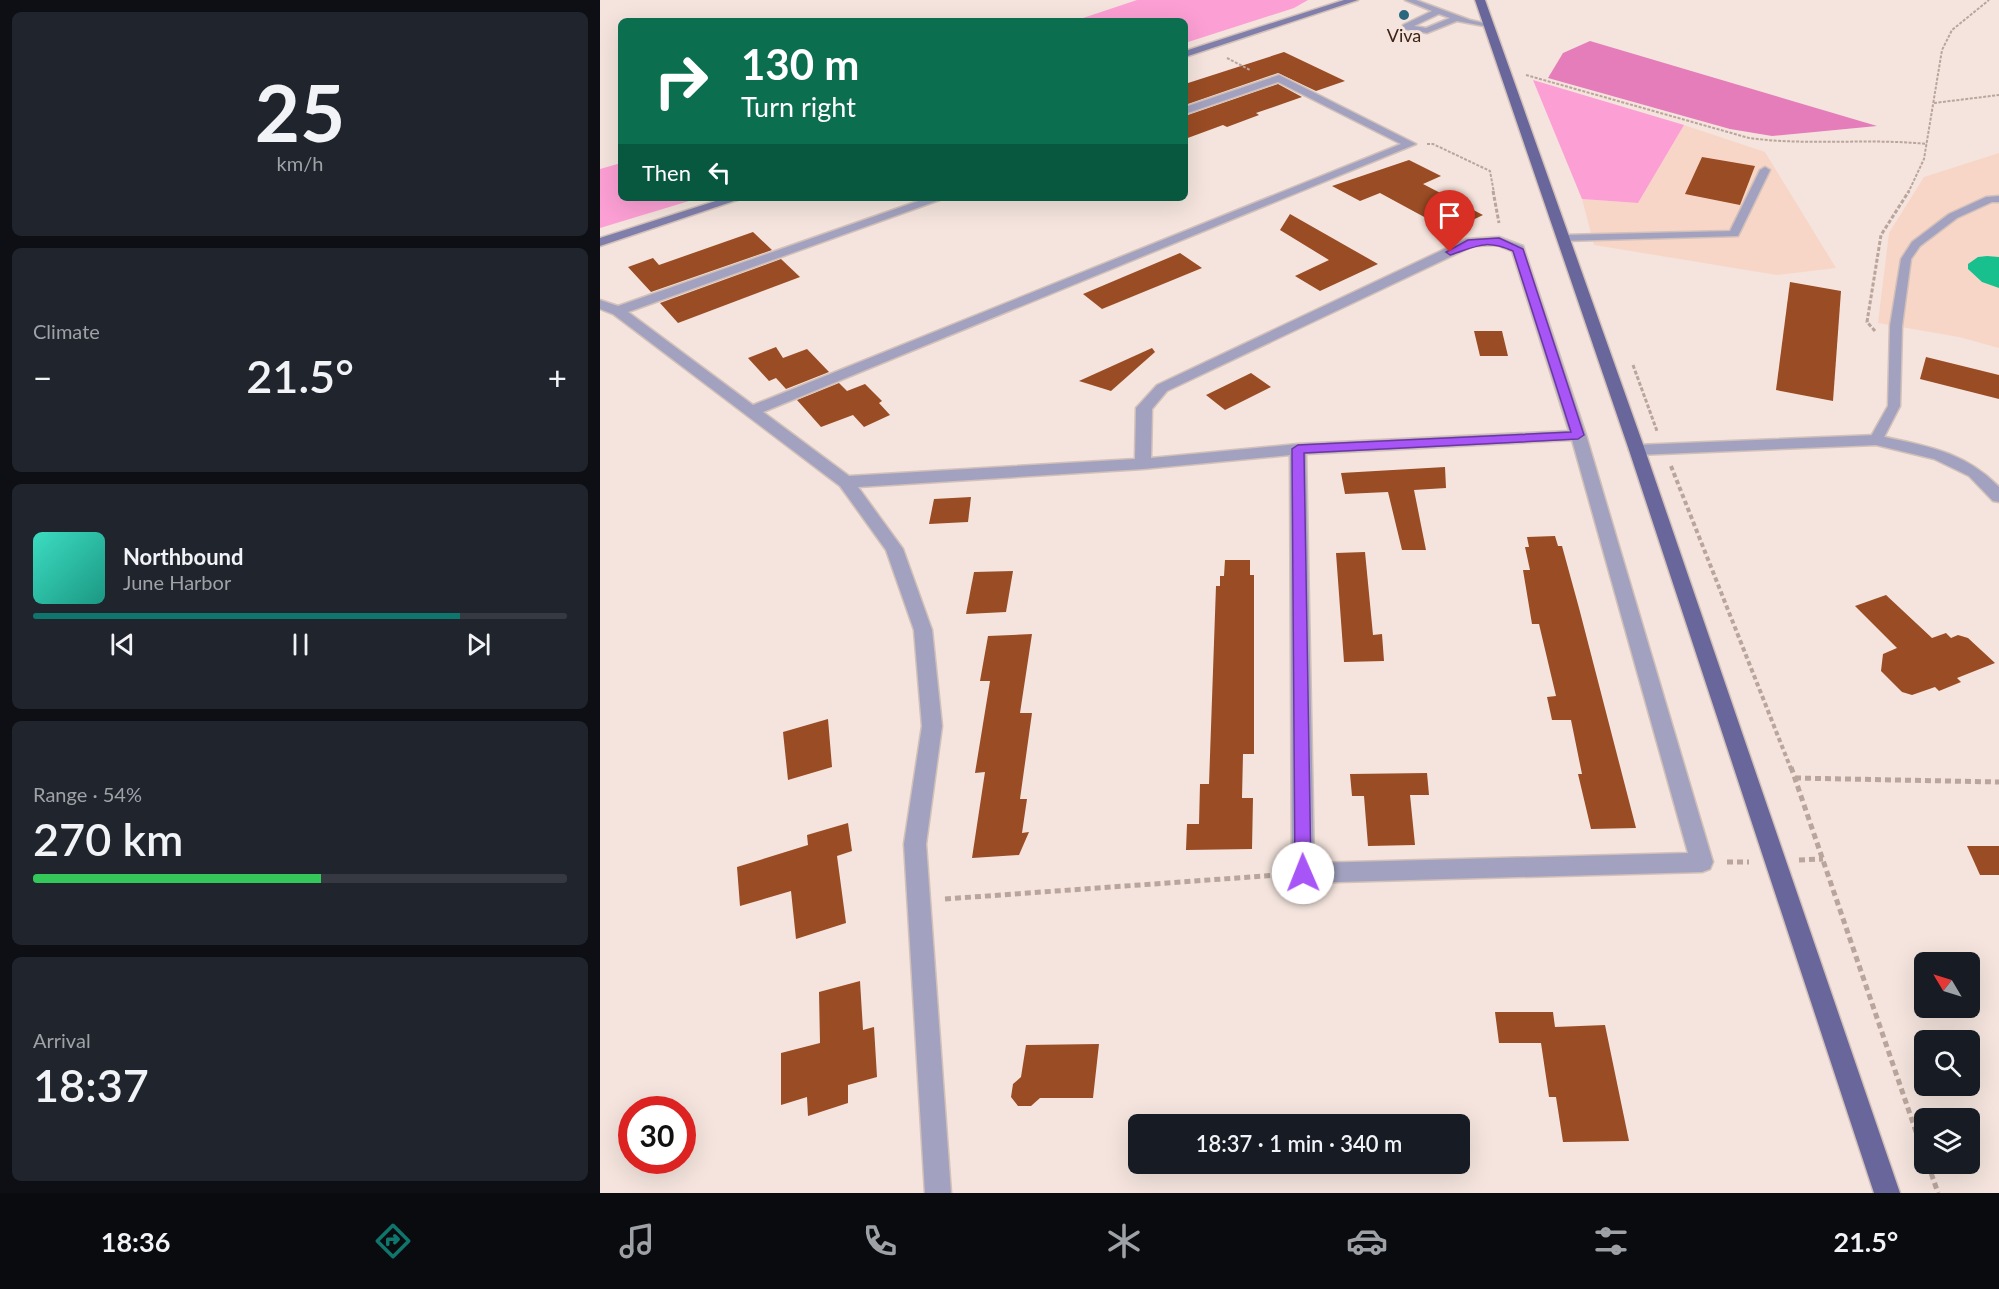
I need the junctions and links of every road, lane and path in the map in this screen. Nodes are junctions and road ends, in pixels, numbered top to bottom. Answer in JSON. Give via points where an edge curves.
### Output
{"nodes":[{"id":1,"x":1353,"y":0,"type":"edge"},
{"id":2,"x":1409,"y":0,"type":"edge"},
{"id":3,"x":1480,"y":0,"type":"edge"},
{"id":4,"x":1989,"y":0,"type":"edge"},
{"id":5,"x":1439,"y":11,"type":"junction"},
{"id":6,"x":1457,"y":18,"type":"junction"},
{"id":7,"x":1489,"y":25,"type":"junction"},
{"id":8,"x":1206,"y":47,"type":"junction"},
{"id":9,"x":1188,"y":53,"type":"edge"},
{"id":10,"x":1525,"y":75,"type":"dead end"},
{"id":11,"x":1272,"y":81,"type":"junction"},
{"id":12,"x":1999,"y":95,"type":"edge"},
{"id":13,"x":1934,"y":103,"type":"junction"},
{"id":14,"x":1188,"y":110,"type":"edge"},
{"id":15,"x":1410,"y":144,"type":"junction"},
{"id":16,"x":1927,"y":144,"type":"junction"},
{"id":17,"x":1765,"y":170,"type":"dead end"},
{"id":18,"x":1999,"y":199,"type":"edge"},
{"id":19,"x":728,"y":201,"type":"edge"},
{"id":20,"x":930,"y":201,"type":"edge"},
{"id":21,"x":1563,"y":238,"type":"junction"},
{"id":22,"x":1499,"y":241,"type":"junction"},
{"id":23,"x":600,"y":242,"type":"edge"},
{"id":24,"x":609,"y":308,"type":"edge"},
{"id":25,"x":1894,"y":353,"type":"junction"},
{"id":26,"x":752,"y":411,"type":"junction"},
{"id":27,"x":1578,"y":435,"type":"junction"},
{"id":28,"x":1876,"y":440,"type":"junction"},
{"id":29,"x":1664,"y":448,"type":"junction"},
{"id":30,"x":1298,"y":449,"type":"junction"},
{"id":31,"x":1637,"y":450,"type":"junction"},
{"id":32,"x":1143,"y":464,"type":"junction"},
{"id":33,"x":846,"y":482,"type":"junction"},
{"id":34,"x":1999,"y":497,"type":"edge"},
{"id":35,"x":1795,"y":778,"type":"junction"},
{"id":36,"x":1999,"y":782,"type":"edge"},
{"id":37,"x":1303,"y":873,"type":"junction"},
{"id":38,"x":919,"y":901,"type":"junction"},
{"id":39,"x":1914,"y":1126,"type":"edge"},
{"id":40,"x":1931,"y":1174,"type":"edge"},
{"id":41,"x":938,"y":1193,"type":"edge"},
{"id":42,"x":1887,"y":1193,"type":"edge"},
{"id":43,"x":1938,"y":1193,"type":"edge"}],
"edges":[{"from":1,"to":8,"type":"street"},
{"from":2,"to":5,"type":"lane"},
{"from":3,"to":7,"type":"main road"},
{"from":4,"to":13,"type":"path","via":[[1953,30],[1941,50]]},
{"from":5,"to":6,"type":"lane"},
{"from":5,"to":6,"type":"lane","via":[[1406,27],[1427,31]]},
{"from":6,"to":7,"type":"lane"},
{"from":7,"to":21,"type":"main road"},
{"from":8,"to":9,"type":"street"},
{"from":8,"to":11,"type":"path"},
{"from":10,"to":16,"type":"path","via":[[1571,91],[1762,140],[1867,139]]},
{"from":11,"to":14,"type":"street"},
{"from":11,"to":15,"type":"street","via":[[1279,78]]},
{"from":12,"to":13,"type":"path"},
{"from":13,"to":16,"type":"path"},
{"from":15,"to":22,"type":"path","via":[[1433,144],[1490,171],[1500,218]]},
{"from":15,"to":26,"type":"street"},
{"from":16,"to":25,"type":"path","via":[[1912,185],[1881,235],[1867,322]]},
{"from":17,"to":21,"type":"lane","via":[[1734,234]]},
{"from":18,"to":25,"type":"lane","via":[[1990,199],[1953,216],[1916,244],[1902,277]]},
{"from":19,"to":23,"type":"street"},
{"from":20,"to":24,"type":"street"},
{"from":21,"to":31,"type":"main road"},
{"from":22,"to":27,"type":"street","via":[[1518,249]]},
{"from":22,"to":32,"type":"street","via":[[1471,242],[1162,388],[1144,408]]},
{"from":24,"to":26,"type":"street"},
{"from":25,"to":28,"type":"lane","via":[[1894,406]]},
{"from":26,"to":33,"type":"street"},
{"from":27,"to":30,"type":"street"},
{"from":27,"to":37,"type":"street","via":[[1702,862]]},
{"from":28,"to":29,"type":"street"},
{"from":28,"to":34,"type":"street","via":[[1939,455],[1975,472]]},
{"from":29,"to":31,"type":"street"},
{"from":29,"to":35,"type":"path"},
{"from":30,"to":32,"type":"street"},
{"from":30,"to":37,"type":"street"},
{"from":31,"to":42,"type":"main road"},
{"from":32,"to":33,"type":"street"},
{"from":33,"to":38,"type":"street","via":[[894,549],[923,630],[932,726],[915,844]]},
{"from":35,"to":36,"type":"path"},
{"from":35,"to":39,"type":"path"},
{"from":37,"to":38,"type":"path"},
{"from":38,"to":41,"type":"street"},
{"from":40,"to":43,"type":"path"}]}
